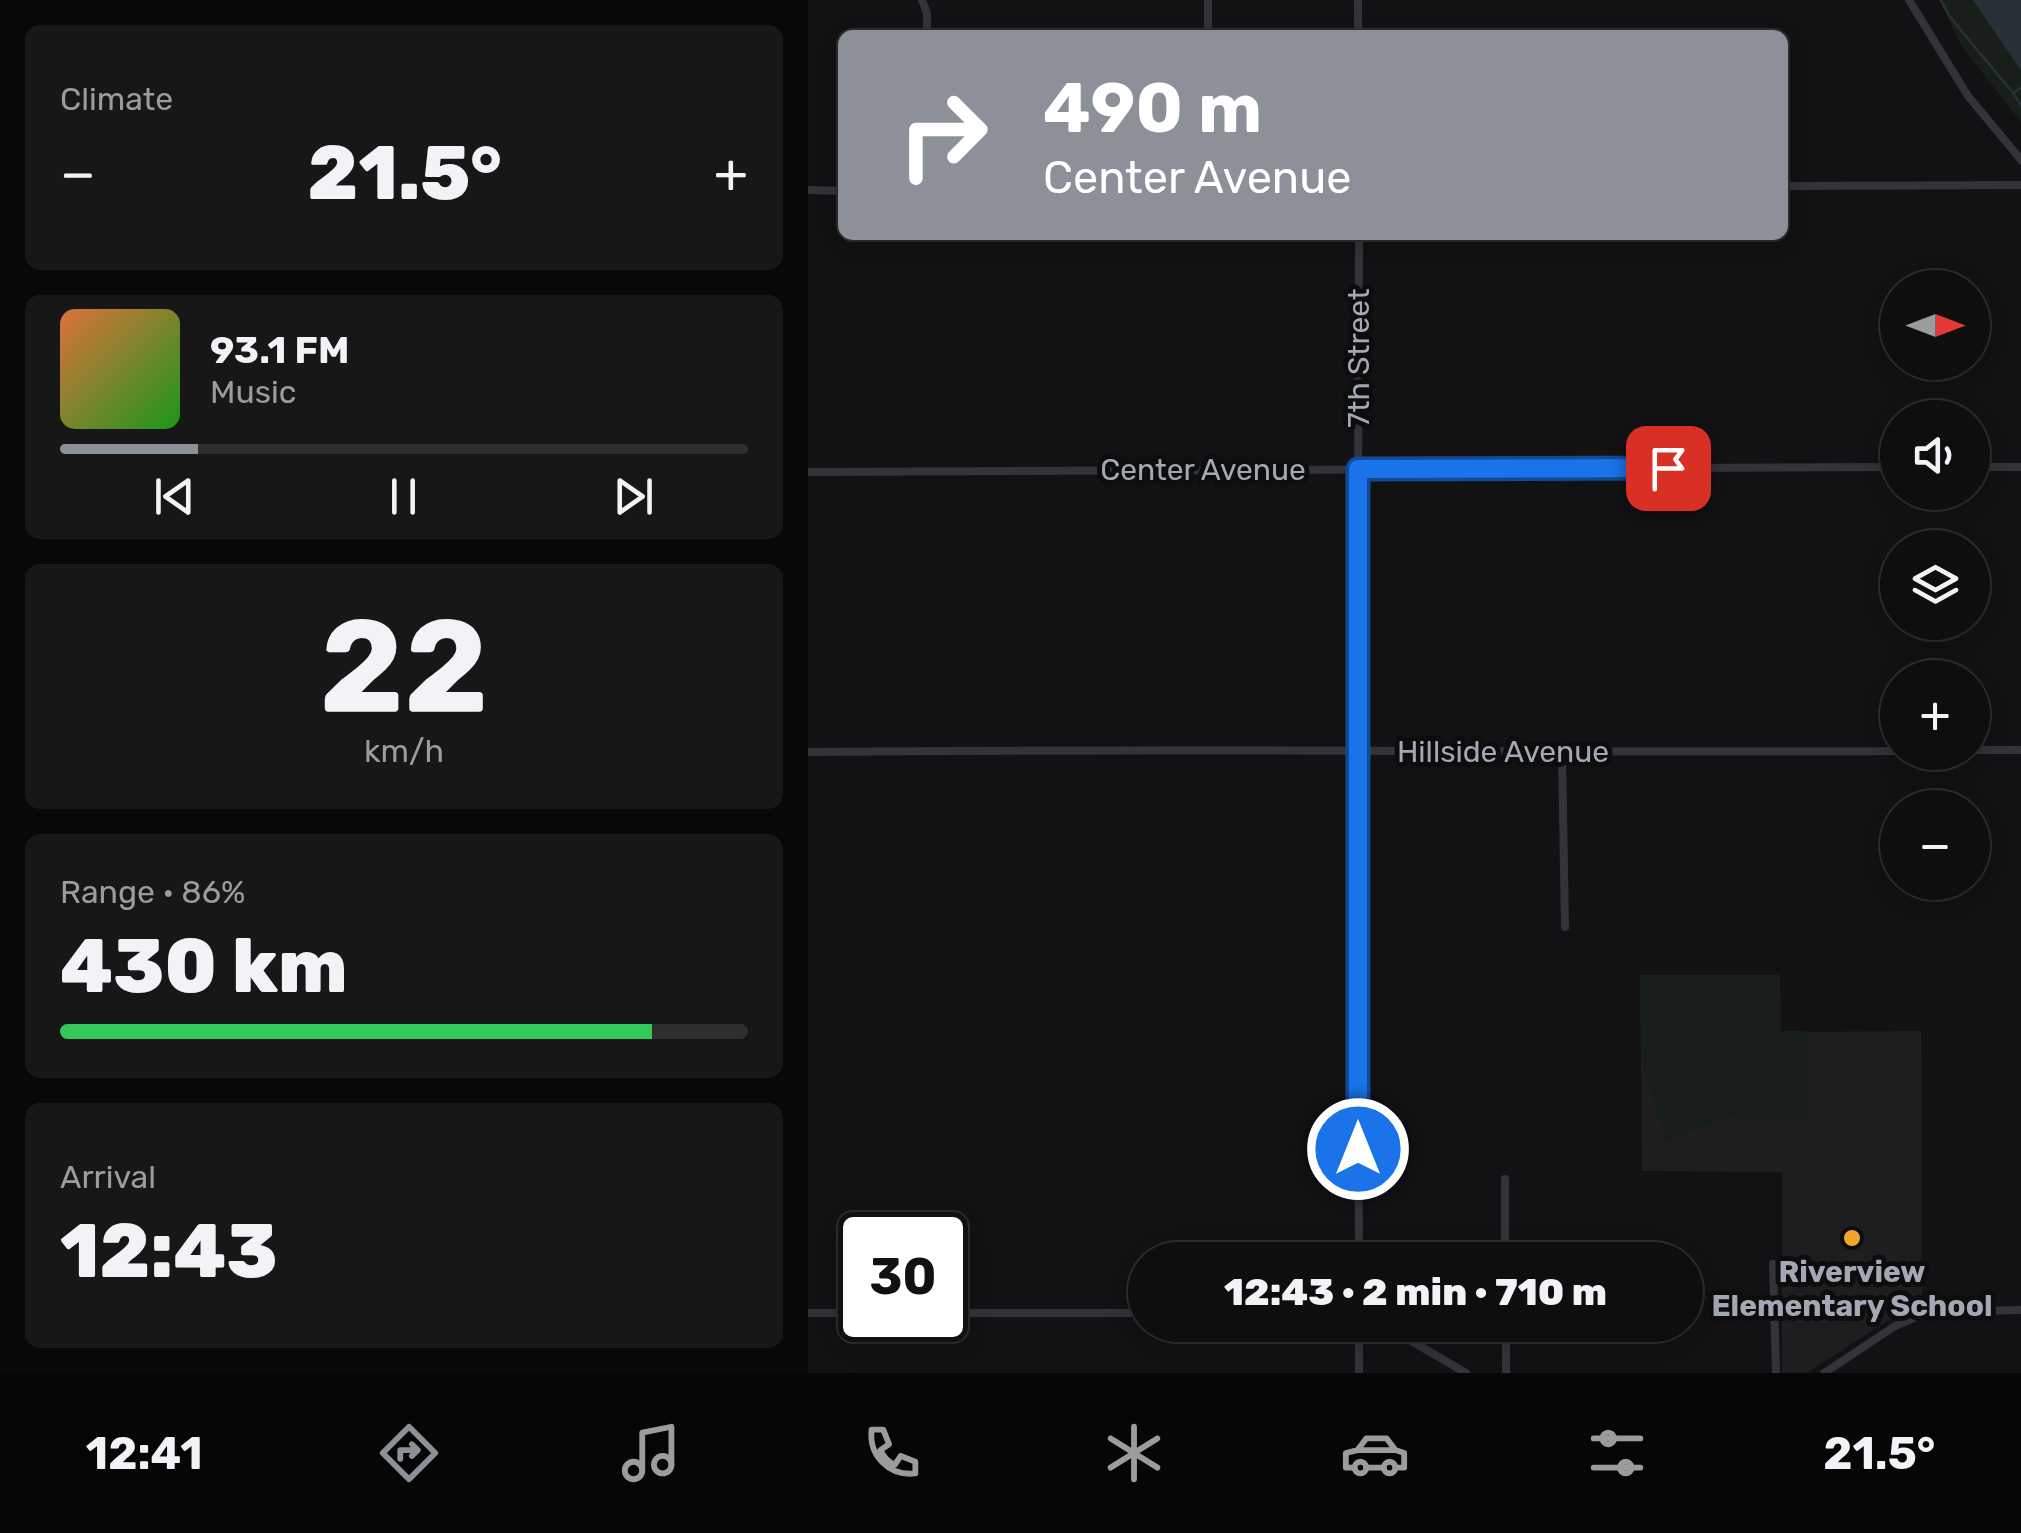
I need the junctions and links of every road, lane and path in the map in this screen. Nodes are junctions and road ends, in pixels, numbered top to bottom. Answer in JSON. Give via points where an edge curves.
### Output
{"nodes":[{"id":1,"x":922,"y":0,"type":"edge"},
{"id":2,"x":1208,"y":0,"type":"edge"},
{"id":3,"x":1358,"y":0,"type":"edge"},
{"id":4,"x":1909,"y":0,"type":"edge"},
{"id":5,"x":927,"y":30,"type":"edge"},
{"id":6,"x":1208,"y":30,"type":"edge"},
{"id":7,"x":1358,"y":30,"type":"edge"},
{"id":8,"x":2022,"y":160,"type":"edge"},
{"id":9,"x":2022,"y":185,"type":"edge"},
{"id":10,"x":1788,"y":186,"type":"edge"},
{"id":11,"x":808,"y":190,"type":"edge"},
{"id":12,"x":838,"y":191,"type":"edge"},
{"id":13,"x":1360,"y":240,"type":"edge"},
{"id":14,"x":1990,"y":467,"type":"edge"},
{"id":15,"x":2022,"y":467,"type":"edge"},
{"id":16,"x":1880,"y":468,"type":"edge"},
{"id":17,"x":1358,"y":469,"type":"junction"},
{"id":18,"x":808,"y":472,"type":"edge"},
{"id":19,"x":1357,"y":750,"type":"junction"},
{"id":20,"x":1990,"y":750,"type":"edge"},
{"id":21,"x":2022,"y":750,"type":"edge"},
{"id":22,"x":1880,"y":751,"type":"edge"},
{"id":23,"x":808,"y":752,"type":"edge"},
{"id":24,"x":1562,"y":752,"type":"junction"},
{"id":25,"x":1565,"y":927,"type":"dead end"},
{"id":26,"x":1505,"y":1179,"type":"dead end"},
{"id":27,"x":1358,"y":1242,"type":"edge"},
{"id":28,"x":1506,"y":1242,"type":"edge"},
{"id":29,"x":1773,"y":1264,"type":"dead end"},
{"id":30,"x":2022,"y":1310,"type":"edge"},
{"id":31,"x":808,"y":1313,"type":"edge"},
{"id":32,"x":838,"y":1313,"type":"edge"},
{"id":33,"x":968,"y":1313,"type":"edge"},
{"id":34,"x":1128,"y":1313,"type":"edge"},
{"id":35,"x":1359,"y":1342,"type":"edge"},
{"id":36,"x":1413,"y":1342,"type":"edge"},
{"id":37,"x":1506,"y":1342,"type":"edge"},
{"id":38,"x":1359,"y":1373,"type":"edge"},
{"id":39,"x":1466,"y":1373,"type":"edge"},
{"id":40,"x":1506,"y":1373,"type":"edge"},
{"id":41,"x":1776,"y":1373,"type":"edge"},
{"id":42,"x":1824,"y":1373,"type":"edge"}],
"edges":[{"from":1,"to":5,"type":"street"},
{"from":2,"to":6,"type":"street"},
{"from":3,"to":7,"type":"street"},
{"from":4,"to":8,"type":"street","via":[[1968,96]]},
{"from":9,"to":10,"type":"street"},
{"from":11,"to":12,"type":"street"},
{"from":13,"to":17,"type":"street","name":"7th Street"},
{"from":14,"to":15,"type":"street"},
{"from":16,"to":17,"type":"street","name":"Center Avenue"},
{"from":17,"to":18,"type":"street","name":"Center Avenue"},
{"from":17,"to":19,"type":"street","name":"7th Street"},
{"from":19,"to":23,"type":"street","name":"Hillside Avenue"},
{"from":19,"to":24,"type":"street","name":"Hillside Avenue"},
{"from":19,"to":27,"type":"street","name":"7th Street"},
{"from":20,"to":21,"type":"street"},
{"from":22,"to":24,"type":"street","name":"Hillside Avenue"},
{"from":24,"to":25,"type":"street"},
{"from":26,"to":28,"type":"street"},
{"from":29,"to":41,"type":"street"},
{"from":30,"to":42,"type":"street","via":[[1928,1312]]},
{"from":31,"to":32,"type":"street"},
{"from":33,"to":34,"type":"street"},
{"from":35,"to":38,"type":"street"},
{"from":36,"to":39,"type":"street"},
{"from":37,"to":40,"type":"street"}]}
